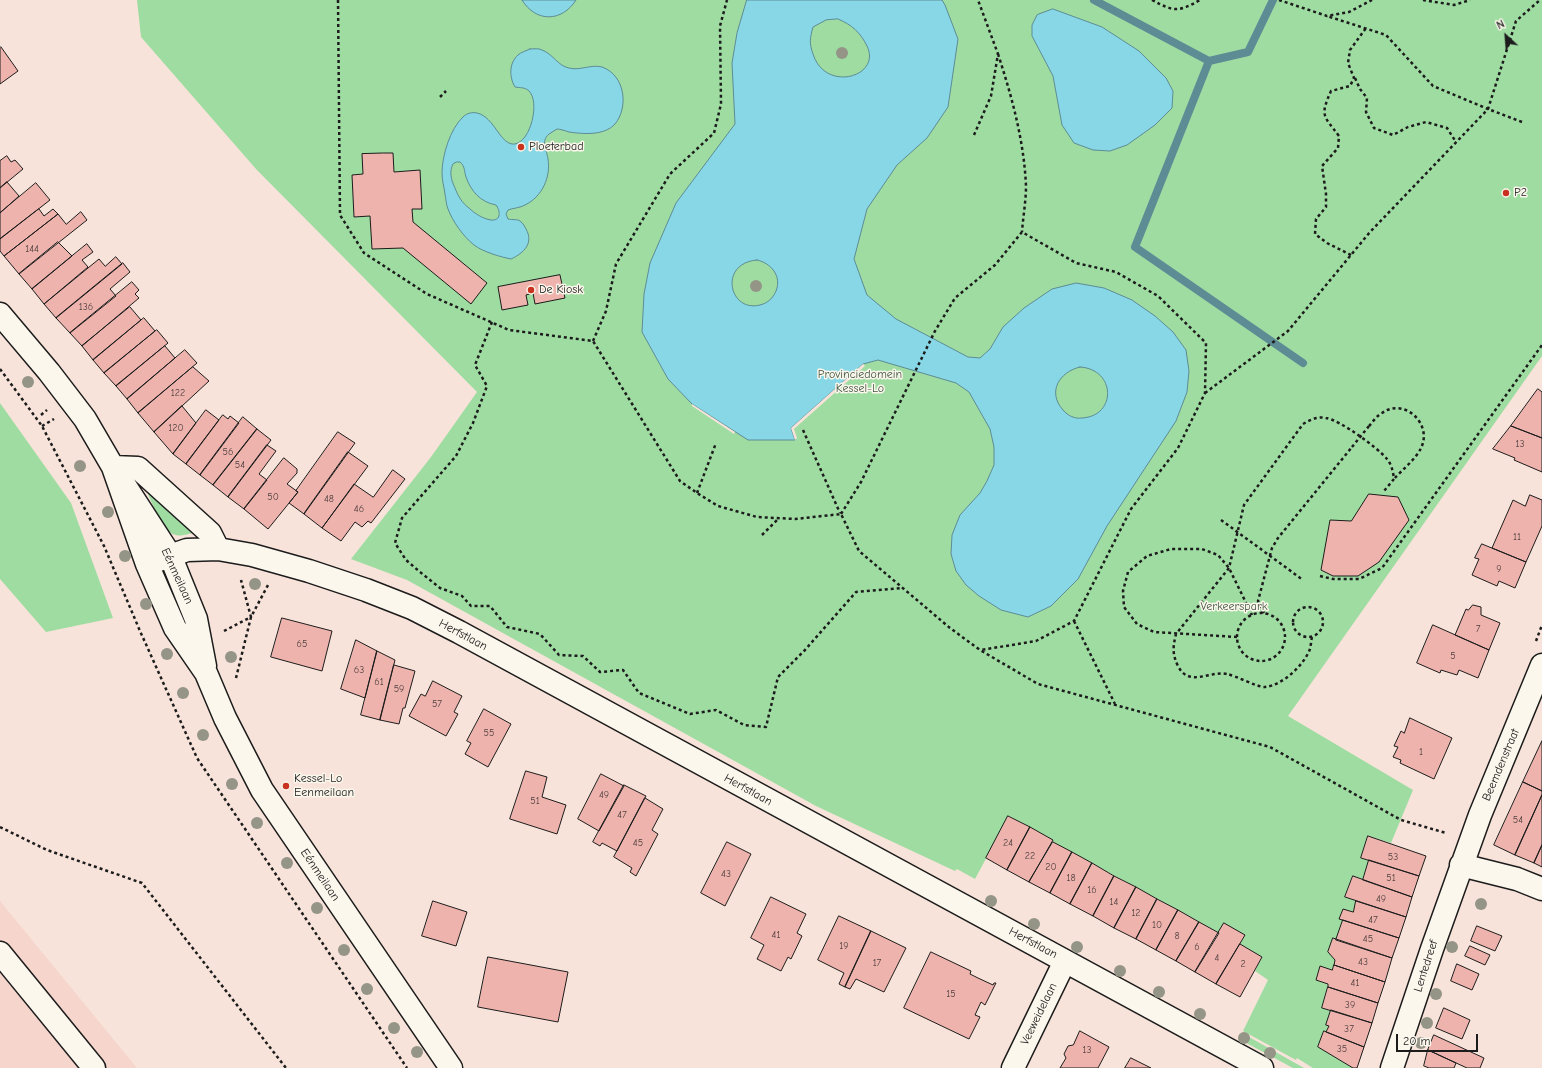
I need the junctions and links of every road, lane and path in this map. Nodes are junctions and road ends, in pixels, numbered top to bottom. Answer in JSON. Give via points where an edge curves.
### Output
{"nodes":[{"id":1,"x":338,"y":0,"type":"edge"},
{"id":2,"x":727,"y":0,"type":"edge"},
{"id":3,"x":978,"y":0,"type":"edge"},
{"id":4,"x":1152,"y":0,"type":"edge"},
{"id":5,"x":1200,"y":0,"type":"edge"},
{"id":6,"x":1279,"y":0,"type":"edge"},
{"id":7,"x":1372,"y":0,"type":"edge"},
{"id":8,"x":1422,"y":0,"type":"edge"},
{"id":9,"x":1470,"y":0,"type":"edge"},
{"id":10,"x":1540,"y":0,"type":"edge"},
{"id":11,"x":1327,"y":16,"type":"junction"},
{"id":12,"x":1366,"y":28,"type":"junction"},
{"id":13,"x":998,"y":54,"type":"junction"},
{"id":14,"x":1354,"y":78,"type":"junction"},
{"id":15,"x":446,"y":91,"type":"dead end"},
{"id":16,"x":440,"y":97,"type":"dead end"},
{"id":17,"x":1488,"y":109,"type":"junction"},
{"id":18,"x":1522,"y":122,"type":"dead end"},
{"id":19,"x":974,"y":135,"type":"dead end"},
{"id":20,"x":1456,"y":142,"type":"junction"},
{"id":21,"x":1022,"y":232,"type":"junction"},
{"id":22,"x":1351,"y":255,"type":"junction"},
{"id":23,"x":0,"y":314,"type":"edge"},
{"id":24,"x":492,"y":322,"type":"junction"},
{"id":25,"x":593,"y":341,"type":"junction"},
{"id":26,"x":1542,"y":345,"type":"edge"},
{"id":27,"x":0,"y":369,"type":"edge"},
{"id":28,"x":1205,"y":393,"type":"junction"},
{"id":29,"x":803,"y":430,"type":"dead end"},
{"id":30,"x":716,"y":444,"type":"dead end"},
{"id":31,"x":113,"y":467,"type":"junction"},
{"id":32,"x":1394,"y":479,"type":"junction"},
{"id":33,"x":1384,"y":491,"type":"dead end"},
{"id":34,"x":697,"y":493,"type":"junction"},
{"id":35,"x":840,"y":514,"type":"junction"},
{"id":36,"x":779,"y":518,"type":"junction"},
{"id":37,"x":1221,"y":520,"type":"dead end"},
{"id":38,"x":762,"y":535,"type":"dead end"},
{"id":39,"x":228,"y":551,"type":"junction"},
{"id":40,"x":170,"y":555,"type":"junction"},
{"id":41,"x":275,"y":561,"type":"junction"},
{"id":42,"x":147,"y":564,"type":"junction"},
{"id":43,"x":1229,"y":568,"type":"junction"},
{"id":44,"x":1320,"y":576,"type":"dead end"},
{"id":45,"x":1303,"y":580,"type":"dead end"},
{"id":46,"x":902,"y":588,"type":"junction"},
{"id":47,"x":1264,"y":613,"type":"junction"},
{"id":48,"x":1252,"y":615,"type":"junction"},
{"id":49,"x":251,"y":617,"type":"junction"},
{"id":50,"x":1074,"y":621,"type":"junction"},
{"id":51,"x":1176,"y":634,"type":"junction"},
{"id":52,"x":1237,"y":637,"type":"junction"},
{"id":53,"x":1312,"y":637,"type":"junction"},
{"id":54,"x":201,"y":643,"type":"junction"},
{"id":55,"x":980,"y":650,"type":"junction"},
{"id":56,"x":1542,"y":665,"type":"edge"},
{"id":57,"x":206,"y":673,"type":"junction"},
{"id":58,"x":1115,"y":704,"type":"junction"},
{"id":59,"x":225,"y":718,"type":"junction"},
{"id":60,"x":0,"y":827,"type":"edge"},
{"id":61,"x":1448,"y":834,"type":"dead end"},
{"id":62,"x":1461,"y":865,"type":"junction"},
{"id":63,"x":1542,"y":889,"type":"edge"},
{"id":64,"x":0,"y":953,"type":"edge"},
{"id":65,"x":1065,"y":961,"type":"junction"},
{"id":66,"x":94,"y":1068,"type":"edge"},
{"id":67,"x":286,"y":1068,"type":"edge"},
{"id":68,"x":407,"y":1068,"type":"edge"},
{"id":69,"x":451,"y":1068,"type":"edge"},
{"id":70,"x":1013,"y":1068,"type":"edge"},
{"id":71,"x":1262,"y":1068,"type":"edge"},
{"id":72,"x":1392,"y":1068,"type":"edge"}],
"edges":[{"from":1,"to":24,"type":"path","via":[[340,215],[364,253],[426,294]]},
{"from":2,"to":25,"type":"path","via":[[720,26],[721,104],[714,133],[670,174],[616,264],[606,311]]},
{"from":3,"to":13,"type":"path"},
{"from":4,"to":5,"type":"path","via":[[1168,9],[1184,9]]},
{"from":6,"to":11,"type":"path"},
{"from":7,"to":11,"type":"path","via":[[1349,12]]},
{"from":8,"to":9,"type":"path","via":[[1454,5]]},
{"from":10,"to":17,"type":"path","via":[[1516,21]]},
{"from":11,"to":12,"type":"path"},
{"from":12,"to":14,"type":"path","via":[[1350,50],[1348,63]]},
{"from":12,"to":17,"type":"path","via":[[1386,35],[1433,86]]},
{"from":13,"to":19,"type":"path","via":[[991,96]]},
{"from":13,"to":21,"type":"path","via":[[1019,131],[1026,187]]},
{"from":14,"to":20,"type":"path","via":[[1367,98],[1366,112],[1374,128],[1393,135],[1426,122],[1447,128]]},
{"from":14,"to":22,"type":"path","via":[[1350,86],[1331,91],[1324,107],[1326,119],[1338,136],[1338,148],[1322,166],[1326,207],[1316,219],[1315,234],[1326,243]]},
{"from":15,"to":16,"type":"path"},
{"from":17,"to":18,"type":"path"},
{"from":17,"to":20,"type":"path"},
{"from":20,"to":22,"type":"path"},
{"from":21,"to":28,"type":"path","via":[[1076,263],[1116,272],[1158,296],[1206,343]]},
{"from":21,"to":35,"type":"path","via":[[996,265],[955,298],[935,330],[861,482]]},
{"from":22,"to":28,"type":"path","via":[[1288,331]]},
{"from":23,"to":31,"type":"street","name":"Eénmeilaan","via":[[74,404]]},
{"from":24,"to":25,"type":"path","via":[[509,330]]},
{"from":24,"to":46,"type":"path","via":[[475,365],[487,386],[473,423],[456,456],[402,518],[395,543],[406,560],[440,588],[462,596],[471,606],[490,606],[507,627],[540,634],[559,655],[583,656],[600,672],[623,670],[639,693],[690,714],[716,710],[744,725],[766,727],[778,677],[856,592]]},
{"from":25,"to":34,"type":"path","via":[[680,481]]},
{"from":26,"to":44,"type":"path","via":[[1382,568],[1358,579]]},
{"from":27,"to":68,"type":"path","via":[[42,426],[104,546],[197,758]]},
{"from":28,"to":50,"type":"path","via":[[1178,448],[1131,509]]},
{"from":29,"to":35,"type":"path"},
{"from":30,"to":34,"type":"path"},
{"from":31,"to":39,"type":"street","via":[[138,468]]},
{"from":31,"to":40,"type":"street","name":"Eénmeilaan"},
{"from":31,"to":42,"type":"street","name":"Eénmeilaan"},
{"from":32,"to":33,"type":"path"},
{"from":32,"to":43,"type":"path","via":[[1387,460],[1347,427],[1327,418],[1315,418],[1303,424],[1244,505]]},
{"from":32,"to":47,"type":"path","bridge":true,"via":[[1421,449],[1424,440],[1421,423],[1412,413],[1400,408],[1382,412],[1278,538],[1272,548],[1258,601]]},
{"from":34,"to":36,"type":"path","via":[[718,506],[757,517]]},
{"from":35,"to":36,"type":"path","via":[[795,519]]},
{"from":35,"to":46,"type":"path","via":[[858,551]]},
{"from":36,"to":38,"type":"path"},
{"from":37,"to":45,"type":"path","bridge":true},
{"from":39,"to":40,"type":"street","name":"Herfstlaan","via":[[187,550]]},
{"from":39,"to":41,"type":"street","name":"Herfstlaan"},
{"from":39,"to":49,"type":"path","via":[[238,570]]},
{"from":40,"to":42,"type":"street","name":"Herfstlaan"},
{"from":40,"to":54,"type":"street","name":"Eénmeilaan","via":[[196,619]]},
{"from":41,"to":49,"type":"path","via":[[271,579]]},
{"from":41,"to":65,"type":"street","name":"Herfstlaan","via":[[366,590],[412,608]]},
{"from":42,"to":57,"type":"street","name":"Eénmeilaan","via":[[175,628]]},
{"from":43,"to":48,"type":"path"},
{"from":43,"to":51,"type":"path"},
{"from":43,"to":51,"type":"path","via":[[1218,555],[1202,549],[1171,549],[1147,556],[1128,572],[1123,591],[1124,607],[1137,624],[1154,632]]},
{"from":46,"to":55,"type":"path"},
{"from":47,"to":48,"type":"path"},
{"from":47,"to":52,"type":"path","via":[[1278,620],[1283,627],[1284,643],[1276,656],[1269,660],[1254,660],[1247,657],[1238,645]]},
{"from":48,"to":52,"type":"path","via":[[1242,622]]},
{"from":49,"to":54,"type":"path"},
{"from":49,"to":59,"type":"path"},
{"from":50,"to":55,"type":"path","via":[[1036,641]]},
{"from":50,"to":58,"type":"path"},
{"from":51,"to":52,"type":"path"},
{"from":51,"to":53,"type":"path","via":[[1174,657],[1181,672],[1192,677],[1226,674],[1264,687],[1280,682],[1294,672],[1309,650]]},
{"from":53,"to":53,"type":"path","via":[[1302,636],[1293,626],[1296,612],[1305,607],[1316,609],[1322,617],[1322,627]]},
{"from":54,"to":57,"type":"street","name":"Eénmeilaan"},
{"from":55,"to":58,"type":"path","via":[[1038,684]]},
{"from":56,"to":62,"type":"street","name":"Beemdenstraat"},
{"from":57,"to":59,"type":"street","name":"Eénmeilaan"},
{"from":58,"to":61,"type":"path","via":[[1270,747],[1401,820]]},
{"from":59,"to":69,"type":"street","name":"Eénmeilaan","via":[[262,790]]},
{"from":60,"to":67,"type":"path","via":[[47,850],[142,883]]},
{"from":62,"to":63,"type":"street","via":[[1517,879]]},
{"from":62,"to":72,"type":"street","name":"Lentedreef"},
{"from":64,"to":66,"type":"street"},
{"from":65,"to":70,"type":"street","name":"Veeweidelaan"},
{"from":65,"to":71,"type":"street","name":"Herfstlaan"}]}
